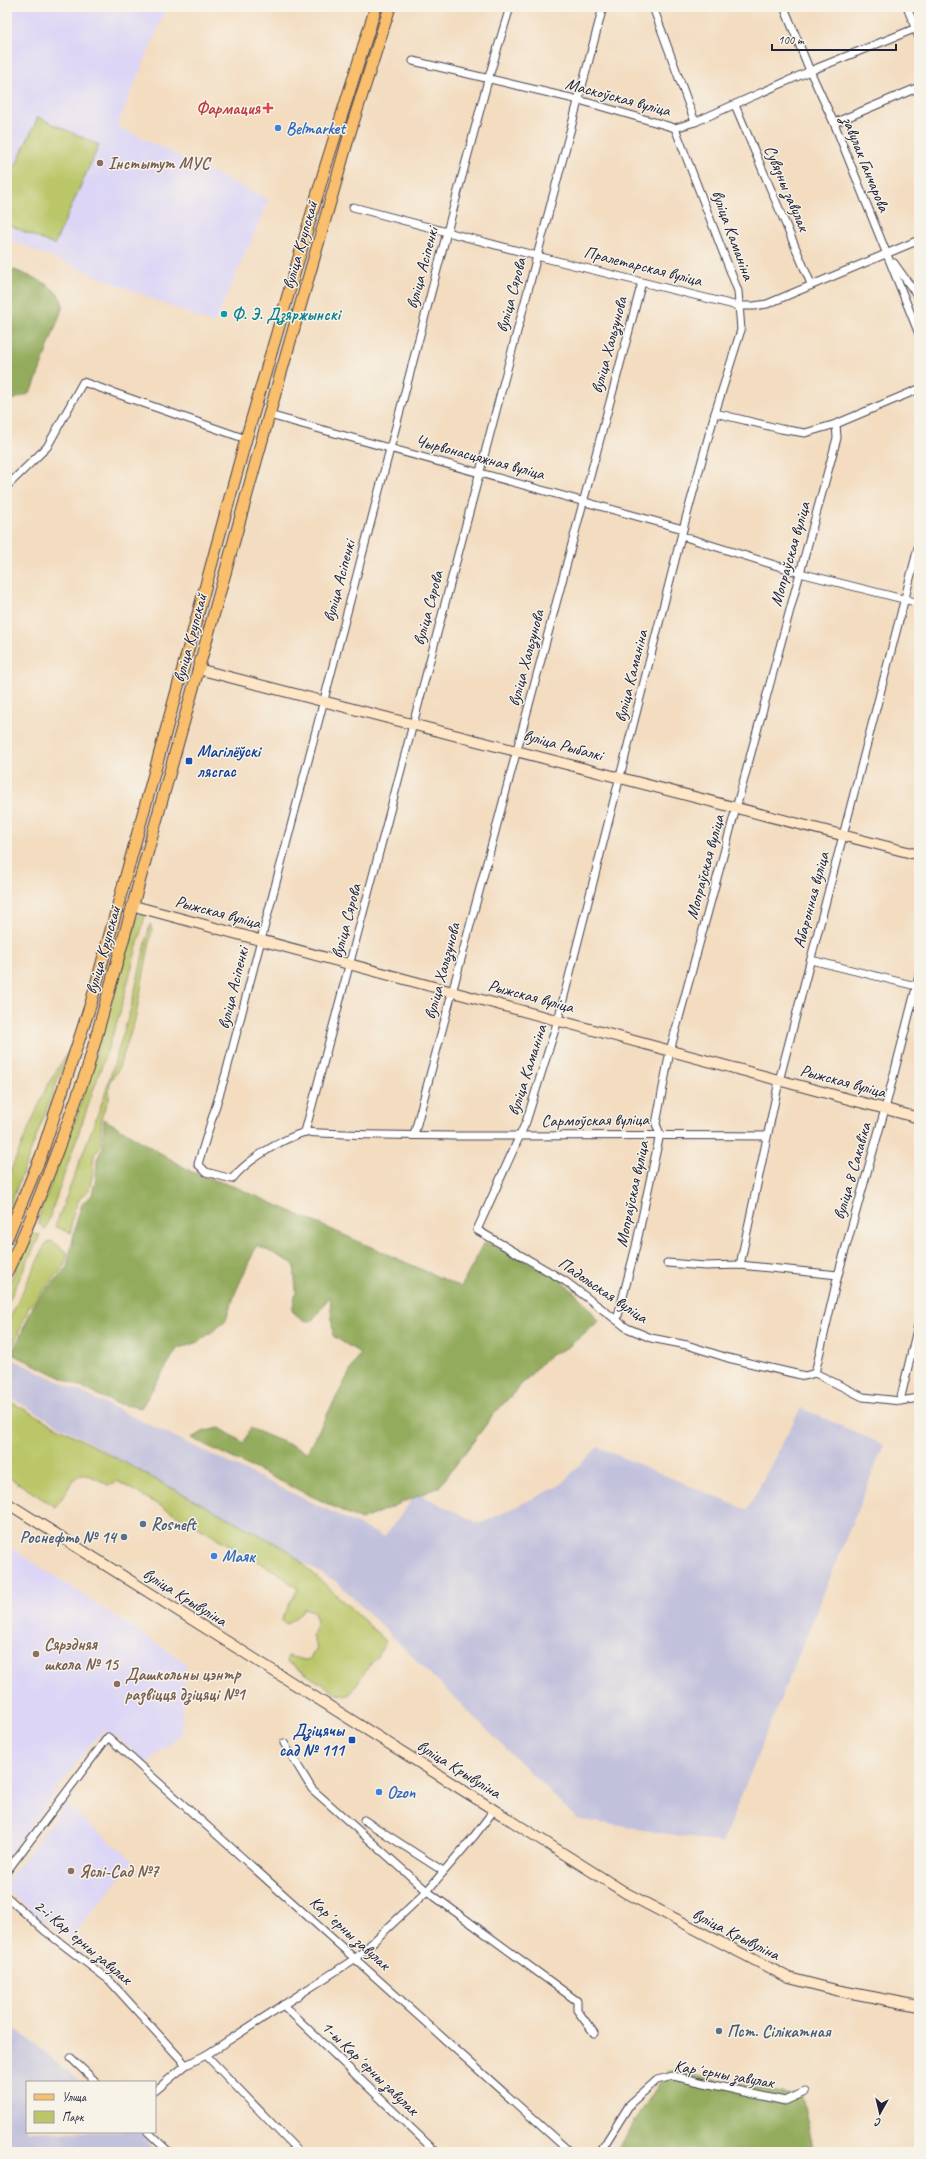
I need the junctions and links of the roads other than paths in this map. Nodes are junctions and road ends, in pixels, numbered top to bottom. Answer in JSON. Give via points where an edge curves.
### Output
{"nodes":[{"id":1,"x":376,"y":7,"type":"edge"},
{"id":2,"x":390,"y":7,"type":"edge"},
{"id":3,"x":510,"y":7,"type":"edge"},
{"id":4,"x":603,"y":7,"type":"edge"},
{"id":5,"x":653,"y":7,"type":"edge"},
{"id":6,"x":784,"y":7,"type":"edge"},
{"id":7,"x":906,"y":7,"type":"edge"},
{"id":8,"x":917,"y":27,"type":"edge"},
{"id":9,"x":919,"y":38,"type":"edge"},
{"id":10,"x":412,"y":62,"type":"dead end"},
{"id":11,"x":810,"y":71,"type":"junction"},
{"id":12,"x":488,"y":80,"type":"junction"},
{"id":13,"x":919,"y":87,"type":"edge"},
{"id":14,"x":579,"y":100,"type":"junction"},
{"id":15,"x":735,"y":104,"type":"junction"},
{"id":16,"x":695,"y":122,"type":"junction"},
{"id":17,"x":834,"y":123,"type":"junction"},
{"id":18,"x":675,"y":128,"type":"junction"},
{"id":19,"x":353,"y":207,"type":"dead end"},
{"id":20,"x":447,"y":232,"type":"junction"},
{"id":21,"x":919,"y":240,"type":"edge"},
{"id":22,"x":887,"y":253,"type":"junction"},
{"id":23,"x":537,"y":256,"type":"junction"},
{"id":24,"x":642,"y":282,"type":"junction"},
{"id":25,"x":811,"y":284,"type":"junction"},
{"id":26,"x":919,"y":298,"type":"edge"},
{"id":27,"x":738,"y":306,"type":"junction"},
{"id":28,"x":919,"y":334,"type":"edge"},
{"id":29,"x":919,"y":389,"type":"edge"},
{"id":30,"x":715,"y":413,"type":"junction"},
{"id":31,"x":269,"y":415,"type":"junction"},
{"id":32,"x":836,"y":424,"type":"junction"},
{"id":33,"x":246,"y":439,"type":"junction"},
{"id":34,"x":391,"y":448,"type":"junction"},
{"id":35,"x":480,"y":472,"type":"junction"},
{"id":36,"x":7,"y":486,"type":"edge"},
{"id":37,"x":584,"y":501,"type":"junction"},
{"id":38,"x":683,"y":532,"type":"junction"},
{"id":39,"x":919,"y":544,"type":"edge"},
{"id":40,"x":800,"y":573,"type":"junction"},
{"id":41,"x":904,"y":599,"type":"junction"},
{"id":42,"x":919,"y":603,"type":"edge"},
{"id":43,"x":198,"y":669,"type":"junction"},
{"id":44,"x":323,"y":700,"type":"junction"},
{"id":45,"x":413,"y":723,"type":"junction"},
{"id":46,"x":517,"y":750,"type":"junction"},
{"id":47,"x":621,"y":777,"type":"junction"},
{"id":48,"x":737,"y":807,"type":"junction"},
{"id":49,"x":844,"y":835,"type":"junction"},
{"id":50,"x":919,"y":855,"type":"edge"},
{"id":51,"x":134,"y":906,"type":"junction"},
{"id":52,"x":261,"y":940,"type":"junction"},
{"id":53,"x":811,"y":960,"type":"junction"},
{"id":54,"x":350,"y":964,"type":"junction"},
{"id":55,"x":919,"y":976,"type":"edge"},
{"id":56,"x":916,"y":986,"type":"junction"},
{"id":57,"x":453,"y":992,"type":"junction"},
{"id":58,"x":558,"y":1020,"type":"junction"},
{"id":59,"x":670,"y":1051,"type":"junction"},
{"id":60,"x":779,"y":1081,"type":"junction"},
{"id":61,"x":885,"y":1109,"type":"junction"},
{"id":62,"x":919,"y":1118,"type":"edge"},
{"id":63,"x":305,"y":1132,"type":"junction"},
{"id":64,"x":660,"y":1134,"type":"junction"},
{"id":65,"x":414,"y":1135,"type":"junction"},
{"id":66,"x":519,"y":1136,"type":"junction"},
{"id":67,"x":766,"y":1136,"type":"junction"},
{"id":68,"x":476,"y":1230,"type":"joint"},
{"id":69,"x":7,"y":1238,"type":"edge"},
{"id":70,"x":666,"y":1263,"type":"dead end"},
{"id":71,"x":740,"y":1265,"type":"junction"},
{"id":72,"x":7,"y":1272,"type":"edge"},
{"id":73,"x":838,"y":1275,"type":"junction"},
{"id":74,"x":617,"y":1320,"type":"junction"},
{"id":75,"x":919,"y":1321,"type":"edge"},
{"id":76,"x":814,"y":1374,"type":"junction"},
{"id":77,"x":919,"y":1398,"type":"edge"},
{"id":78,"x":900,"y":1401,"type":"junction"},
{"id":79,"x":7,"y":1503,"type":"edge"},
{"id":80,"x":284,"y":1743,"type":"dead end"},
{"id":81,"x":494,"y":1810,"type":"junction"},
{"id":82,"x":364,"y":1820,"type":"dead end"},
{"id":83,"x":7,"y":1871,"type":"edge"},
{"id":84,"x":443,"y":1871,"type":"junction"},
{"id":85,"x":427,"y":1891,"type":"junction"},
{"id":86,"x":7,"y":1897,"type":"edge"},
{"id":87,"x":356,"y":1958,"type":"junction"},
{"id":88,"x":283,"y":2005,"type":"junction"},
{"id":89,"x":919,"y":2006,"type":"edge"},
{"id":90,"x":594,"y":2033,"type":"dead end"},
{"id":91,"x":206,"y":2055,"type":"junction"},
{"id":92,"x":71,"y":2058,"type":"dead end"},
{"id":93,"x":186,"y":2065,"type":"junction"},
{"id":94,"x":95,"y":2081,"type":"edge"},
{"id":95,"x":156,"y":2091,"type":"edge"},
{"id":96,"x":805,"y":2092,"type":"dead end"},
{"id":97,"x":149,"y":2133,"type":"edge"},
{"id":98,"x":169,"y":2152,"type":"edge"},
{"id":99,"x":299,"y":2152,"type":"edge"},
{"id":100,"x":436,"y":2152,"type":"edge"},
{"id":101,"x":570,"y":2152,"type":"edge"},
{"id":102,"x":600,"y":2152,"type":"edge"}],
"edges":[{"from":1,"to":33,"type":"main road","name":"вуліца Крупскай","via":[[328,158]]},
{"from":2,"to":31,"type":"main road","name":"вуліца Крупскай","via":[[351,129]]},
{"from":3,"to":12,"type":"street","name":"вуліца Асіпенкі"},
{"from":4,"to":14,"type":"street","name":"вуліца Сярова"},
{"from":5,"to":16,"type":"street"},
{"from":6,"to":11,"type":"street","name":"завулак Ганчарова"},
{"from":7,"to":8,"type":"street"},
{"from":8,"to":9,"type":"street"},
{"from":8,"to":11,"type":"street","name":"Маскоўская вуліца"},
{"from":10,"to":12,"type":"street","name":"Маскоўская вуліца"},
{"from":11,"to":15,"type":"street","name":"Маскоўская вуліца"},
{"from":11,"to":17,"type":"street","name":"завулак Ганчарова"},
{"from":12,"to":14,"type":"street","name":"Маскоўская вуліца"},
{"from":12,"to":20,"type":"street","name":"вуліца Асіпенкі"},
{"from":13,"to":17,"type":"street"},
{"from":14,"to":18,"type":"street","name":"Маскоўская вуліца"},
{"from":14,"to":23,"type":"street","name":"вуліца Сярова"},
{"from":15,"to":16,"type":"street","name":"Маскоўская вуліца"},
{"from":15,"to":25,"type":"street","name":"Сувязны завулак"},
{"from":16,"to":18,"type":"street","name":"Маскоўская вуліца"},
{"from":17,"to":22,"type":"street","name":"завулак Ганчарова"},
{"from":18,"to":27,"type":"street","name":"вуліца Каманіна","via":[[738,291]]},
{"from":19,"to":20,"type":"street","name":"Пралетарская вуліца"},
{"from":20,"to":23,"type":"street","name":"Пралетарская вуліца"},
{"from":20,"to":34,"type":"street","name":"вуліца Асіпенкі"},
{"from":21,"to":22,"type":"street","name":"Пралетарская вуліца"},
{"from":22,"to":25,"type":"street","name":"Пралетарская вуліца"},
{"from":22,"to":26,"type":"street"},
{"from":22,"to":28,"type":"street","name":"завулак Ганчарова"},
{"from":23,"to":24,"type":"street","name":"Пралетарская вуліца"},
{"from":23,"to":35,"type":"street","name":"вуліца Сярова"},
{"from":24,"to":27,"type":"street","name":"Пралетарская вуліца"},
{"from":24,"to":37,"type":"street","name":"вуліца Хальзунова"},
{"from":25,"to":27,"type":"street","name":"Пралетарская вуліца","via":[[767,304]]},
{"from":27,"to":30,"type":"street","name":"вуліца Каманіна","via":[[741,330]]},
{"from":29,"to":32,"type":"street"},
{"from":30,"to":32,"type":"street","via":[[805,433]]},
{"from":30,"to":38,"type":"street","name":"вуліца Каманіна"},
{"from":31,"to":34,"type":"street","name":"Чырвонасцяжная вуліца"},
{"from":31,"to":43,"type":"main road","name":"вуліца Крупскай"},
{"from":32,"to":40,"type":"street","name":"Мопраўская вуліца","via":[[837,438]]},
{"from":33,"to":36,"type":"street","via":[[83,382],[47,447]]},
{"from":33,"to":69,"type":"main road","name":"вуліца Крупскай","via":[[91,1003],[41,1156]]},
{"from":34,"to":35,"type":"street","name":"Чырвонасцяжная вуліца"},
{"from":34,"to":44,"type":"street","name":"вуліца Асіпенкі"},
{"from":35,"to":37,"type":"street","name":"Чырвонасцяжная вуліца"},
{"from":35,"to":45,"type":"street","name":"вуліца Сярова"},
{"from":37,"to":38,"type":"street","name":"Чырвонасцяжная вуліца"},
{"from":37,"to":46,"type":"street","name":"вуліца Хальзунова"},
{"from":38,"to":40,"type":"street","name":"Чырвонасцяжная вуліца"},
{"from":38,"to":47,"type":"street","name":"вуліца Каманіна"},
{"from":39,"to":41,"type":"street","name":"Абаронная вуліца"},
{"from":40,"to":41,"type":"street","name":"Чырвонасцяжная вуліца"},
{"from":40,"to":48,"type":"street","name":"Мопраўская вуліца"},
{"from":41,"to":42,"type":"street","name":"Чырвонасцяжная вуліца"},
{"from":41,"to":49,"type":"street","name":"Абаронная вуліца"},
{"from":43,"to":44,"type":"street","name":"вуліца Рыбалкі"},
{"from":43,"to":51,"type":"main road","name":"вуліца Крупскай"},
{"from":44,"to":45,"type":"street","name":"вуліца Рыбалкі"},
{"from":44,"to":52,"type":"street","name":"вуліца Асіпенкі"},
{"from":45,"to":46,"type":"street","name":"вуліца Рыбалкі"},
{"from":45,"to":54,"type":"street","name":"вуліца Сярова"},
{"from":46,"to":47,"type":"street","name":"вуліца Рыбалкі"},
{"from":46,"to":57,"type":"street","name":"вуліца Хальзунова"},
{"from":47,"to":48,"type":"street","name":"вуліца Рыбалкі"},
{"from":47,"to":58,"type":"street","name":"вуліца Каманіна"},
{"from":48,"to":49,"type":"street","name":"вуліца Рыбалкі"},
{"from":48,"to":59,"type":"street","name":"Мопраўская вуліца"},
{"from":49,"to":50,"type":"street","name":"вуліца Рыбалкі"},
{"from":49,"to":53,"type":"street","name":"Абаронная вуліца"},
{"from":51,"to":52,"type":"street","name":"Рыжская вуліца"},
{"from":51,"to":72,"type":"main road","name":"вуліца Крупскай","via":[[87,1070],[54,1162]]},
{"from":52,"to":54,"type":"street","name":"Рыжская вуліца"},
{"from":52,"to":63,"type":"street","name":"вуліца Асіпенкі","via":[[226,1073],[198,1164],[206,1172],[232,1179],[238,1171],[290,1137]]},
{"from":53,"to":56,"type":"street"},
{"from":53,"to":60,"type":"street","name":"Абаронная вуліца"},
{"from":54,"to":57,"type":"street","name":"Рыжская вуліца"},
{"from":54,"to":63,"type":"street","name":"вуліца Сярова"},
{"from":55,"to":56,"type":"street","name":"вуліца 8 Сакавіка"},
{"from":56,"to":61,"type":"street","name":"вуліца 8 Сакавіка"},
{"from":57,"to":58,"type":"street","name":"Рыжская вуліца"},
{"from":57,"to":65,"type":"street","name":"вуліца Хальзунова"},
{"from":58,"to":59,"type":"street","name":"Рыжская вуліца"},
{"from":58,"to":66,"type":"street","name":"вуліца Каманіна","via":[[526,1122]]},
{"from":59,"to":60,"type":"street","name":"Рыжская вуліца"},
{"from":59,"to":64,"type":"street","name":"Мопраўская вуліца","via":[[656,1124]]},
{"from":60,"to":61,"type":"street","name":"Рыжская вуліца"},
{"from":60,"to":67,"type":"street","name":"Абаронная вуліца"},
{"from":61,"to":62,"type":"street","name":"Рыжская вуліца"},
{"from":61,"to":73,"type":"street","name":"вуліца 8 Сакавіка"},
{"from":63,"to":65,"type":"street","name":"Сармоўская вуліца"},
{"from":64,"to":66,"type":"street","name":"Сармоўская вуліца"},
{"from":64,"to":67,"type":"street","name":"Сармоўская вуліца"},
{"from":64,"to":74,"type":"street","name":"Мопраўская вуліца"},
{"from":65,"to":66,"type":"street","name":"Сармоўская вуліца"},
{"from":66,"to":68,"type":"street","name":"вуліца Каманіна"},
{"from":67,"to":71,"type":"street","name":"Абаронная вуліца"},
{"from":68,"to":74,"type":"street","name":"Падольская вуліца","via":[[565,1281]]},
{"from":70,"to":71,"type":"street"},
{"from":71,"to":73,"type":"street"},
{"from":73,"to":76,"type":"street","name":"вуліца 8 Сакавіка"},
{"from":74,"to":76,"type":"street","name":"Падольская вуліца","via":[[651,1338],[806,1376]]},
{"from":75,"to":78,"type":"street"},
{"from":76,"to":78,"type":"street","via":[[863,1397]]},
{"from":77,"to":78,"type":"street"},
{"from":79,"to":81,"type":"street","name":"вуліца Крывуліна"},
{"from":80,"to":85,"type":"street","via":[[312,1790]]},
{"from":81,"to":84,"type":"street"},
{"from":81,"to":89,"type":"street","name":"вуліца Крывуліна","via":[[626,1893],[789,1978]]},
{"from":82,"to":84,"type":"street"},
{"from":83,"to":87,"type":"street","name":"Карʼерны завулак","via":[[108,1737]]},
{"from":84,"to":85,"type":"street"},
{"from":85,"to":87,"type":"street"},
{"from":85,"to":90,"type":"street","via":[[577,2001],[577,2010]]},
{"from":86,"to":93,"type":"street","name":"2-і Карʼерны завулак","via":[[45,1931],[109,1980]]},
{"from":87,"to":88,"type":"street"},
{"from":87,"to":101,"type":"street","name":"Карʼерны завулак"},
{"from":88,"to":91,"type":"street"},
{"from":88,"to":100,"type":"street","name":"1-ы Карʼерны завулак"},
{"from":91,"to":93,"type":"street"},
{"from":91,"to":99,"type":"street"},
{"from":92,"to":94,"type":"street"},
{"from":93,"to":95,"type":"street"},
{"from":96,"to":102,"type":"street","name":"Карʼерны завулак","via":[[785,2101],[673,2076],[657,2080],[630,2104]]},
{"from":97,"to":98,"type":"street"}]}
